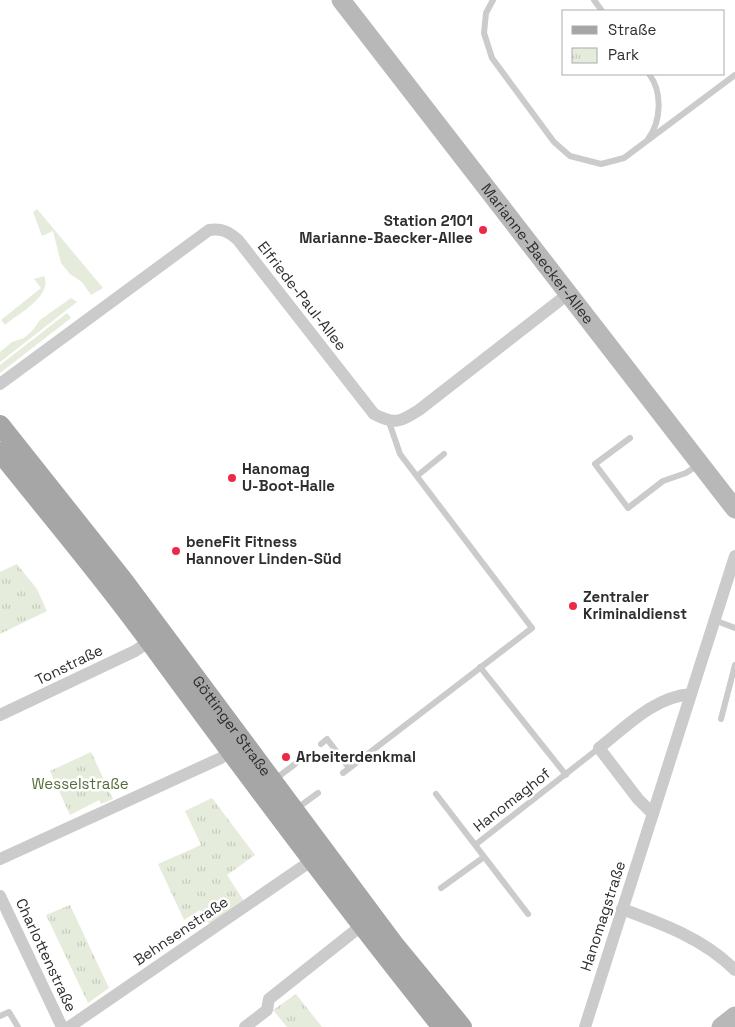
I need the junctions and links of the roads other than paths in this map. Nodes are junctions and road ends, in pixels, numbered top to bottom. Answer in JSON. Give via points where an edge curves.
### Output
{"nodes":[{"id":1,"x":341,"y":0,"type":"edge"},
{"id":2,"x":493,"y":0,"type":"edge"},
{"id":3,"x":650,"y":75,"type":"edge"},
{"id":4,"x":735,"y":75,"type":"edge"},
{"id":5,"x":642,"y":146,"type":"junction"},
{"id":6,"x":568,"y":294,"type":"junction"},
{"id":7,"x":0,"y":384,"type":"edge"},
{"id":8,"x":389,"y":422,"type":"junction"},
{"id":9,"x":0,"y":425,"type":"edge"},
{"id":10,"x":630,"y":438,"type":"dead end"},
{"id":11,"x":0,"y":452,"type":"edge"},
{"id":12,"x":444,"y":454,"type":"dead end"},
{"id":13,"x":699,"y":464,"type":"junction"},
{"id":14,"x":417,"y":476,"type":"junction"},
{"id":15,"x":735,"y":509,"type":"edge"},
{"id":16,"x":735,"y":556,"type":"edge"},
{"id":17,"x":714,"y":620,"type":"junction"},
{"id":18,"x":735,"y":628,"type":"edge"},
{"id":19,"x":150,"y":641,"type":"junction"},
{"id":20,"x":480,"y":668,"type":"junction"},
{"id":21,"x":735,"y":669,"type":"edge"},
{"id":22,"x":691,"y":694,"type":"junction"},
{"id":23,"x":0,"y":715,"type":"edge"},
{"id":24,"x":721,"y":719,"type":"dead end"},
{"id":25,"x":320,"y":744,"type":"dead end"},
{"id":26,"x":599,"y":748,"type":"junction"},
{"id":27,"x":229,"y":751,"type":"junction"},
{"id":28,"x":295,"y":764,"type":"dead end"},
{"id":29,"x":349,"y":768,"type":"junction"},
{"id":30,"x":343,"y":773,"type":"dead end"},
{"id":31,"x":566,"y":775,"type":"junction"},
{"id":32,"x":272,"y":782,"type":"junction"},
{"id":33,"x":318,"y":793,"type":"dead end"},
{"id":34,"x":436,"y":794,"type":"dead end"},
{"id":35,"x":293,"y":812,"type":"junction"},
{"id":36,"x":652,"y":814,"type":"junction"},
{"id":37,"x":475,"y":845,"type":"junction"},
{"id":38,"x":484,"y":857,"type":"junction"},
{"id":39,"x":0,"y":859,"type":"edge"},
{"id":40,"x":311,"y":861,"type":"junction"},
{"id":41,"x":441,"y":888,"type":"dead end"},
{"id":42,"x":0,"y":896,"type":"edge"},
{"id":43,"x":622,"y":909,"type":"junction"},
{"id":44,"x":528,"y":914,"type":"dead end"},
{"id":45,"x":361,"y":926,"type":"junction"},
{"id":46,"x":735,"y":970,"type":"edge"},
{"id":47,"x":0,"y":1016,"type":"edge"},
{"id":48,"x":735,"y":1016,"type":"edge"},
{"id":49,"x":18,"y":1027,"type":"edge"},
{"id":50,"x":62,"y":1027,"type":"edge"},
{"id":51,"x":69,"y":1027,"type":"edge"},
{"id":52,"x":245,"y":1027,"type":"edge"},
{"id":53,"x":442,"y":1027,"type":"edge"},
{"id":54,"x":462,"y":1027,"type":"edge"},
{"id":55,"x":585,"y":1027,"type":"edge"},
{"id":56,"x":721,"y":1027,"type":"edge"}],
"edges":[{"from":1,"to":6,"type":"street","name":"Marianne-Baecker-Allee"},
{"from":2,"to":5,"type":"lane","via":[[486,13],[484,33],[492,58],[554,142],[570,156],[602,164],[624,158]]},
{"from":3,"to":5,"type":"lane","via":[[654,79],[659,107],[656,127]]},
{"from":4,"to":5,"type":"lane"},
{"from":6,"to":8,"type":"street","via":[[419,410],[403,421]]},
{"from":6,"to":13,"type":"street","name":"Marianne-Baecker-Allee"},
{"from":7,"to":8,"type":"street","name":"Elfriede-Paul-Allee","via":[[204,232],[218,229],[238,240],[374,414]]},
{"from":8,"to":14,"type":"lane","via":[[400,454]]},
{"from":9,"to":32,"type":"main road","name":"Göttinger Straße","via":[[123,580]]},
{"from":10,"to":13,"type":"lane","via":[[595,464],[628,508],[663,481],[686,473]]},
{"from":11,"to":19,"type":"main road","name":"Göttinger Straße"},
{"from":12,"to":14,"type":"lane"},
{"from":13,"to":15,"type":"street","name":"Marianne-Baecker-Allee"},
{"from":14,"to":20,"type":"lane","via":[[532,628]]},
{"from":16,"to":17,"type":"street","name":"Hanomagstraße"},
{"from":17,"to":18,"type":"lane"},
{"from":17,"to":22,"type":"street","name":"Hanomagstraße"},
{"from":19,"to":23,"type":"street","name":"Tonstraße"},
{"from":19,"to":27,"type":"main road","name":"Göttinger Straße"},
{"from":20,"to":29,"type":"lane"},
{"from":20,"to":31,"type":"lane","name":"Hanomaghof"},
{"from":21,"to":24,"type":"lane"},
{"from":22,"to":26,"type":"street","via":[[675,695],[653,706]]},
{"from":22,"to":36,"type":"street","name":"Hanomagstraße"},
{"from":25,"to":29,"type":"lane","via":[[327,739]]},
{"from":26,"to":31,"type":"lane","name":"Hanomaghof"},
{"from":26,"to":36,"type":"street"},
{"from":27,"to":39,"type":"street","via":[[222,758]]},
{"from":27,"to":40,"type":"main road","name":"Göttinger Straße"},
{"from":28,"to":32,"type":"lane"},
{"from":29,"to":30,"type":"lane"},
{"from":31,"to":37,"type":"lane","name":"Hanomaghof"},
{"from":32,"to":35,"type":"main road","name":"Göttinger Straße"},
{"from":33,"to":35,"type":"lane"},
{"from":34,"to":37,"type":"lane","name":"Hanomaghof"},
{"from":35,"to":54,"type":"main road","name":"Göttinger Straße"},
{"from":36,"to":43,"type":"street","name":"Hanomagstraße"},
{"from":37,"to":38,"type":"lane","name":"Hanomaghof"},
{"from":38,"to":41,"type":"lane"},
{"from":38,"to":44,"type":"lane","name":"Hanomaghof"},
{"from":40,"to":45,"type":"main road","name":"Göttinger Straße"},
{"from":40,"to":51,"type":"street","name":"Behnsenstraße"},
{"from":42,"to":50,"type":"street","name":"Charlottenstraße"},
{"from":43,"to":46,"type":"street","via":[[670,926],[708,948]]},
{"from":43,"to":55,"type":"street","name":"Hanomagstraße"},
{"from":45,"to":52,"type":"street","via":[[269,999],[267,1010]]},
{"from":45,"to":53,"type":"main road","name":"Göttinger Straße"},
{"from":47,"to":49,"type":"lane","via":[[9,1012]]},
{"from":48,"to":56,"type":"street"}]}
